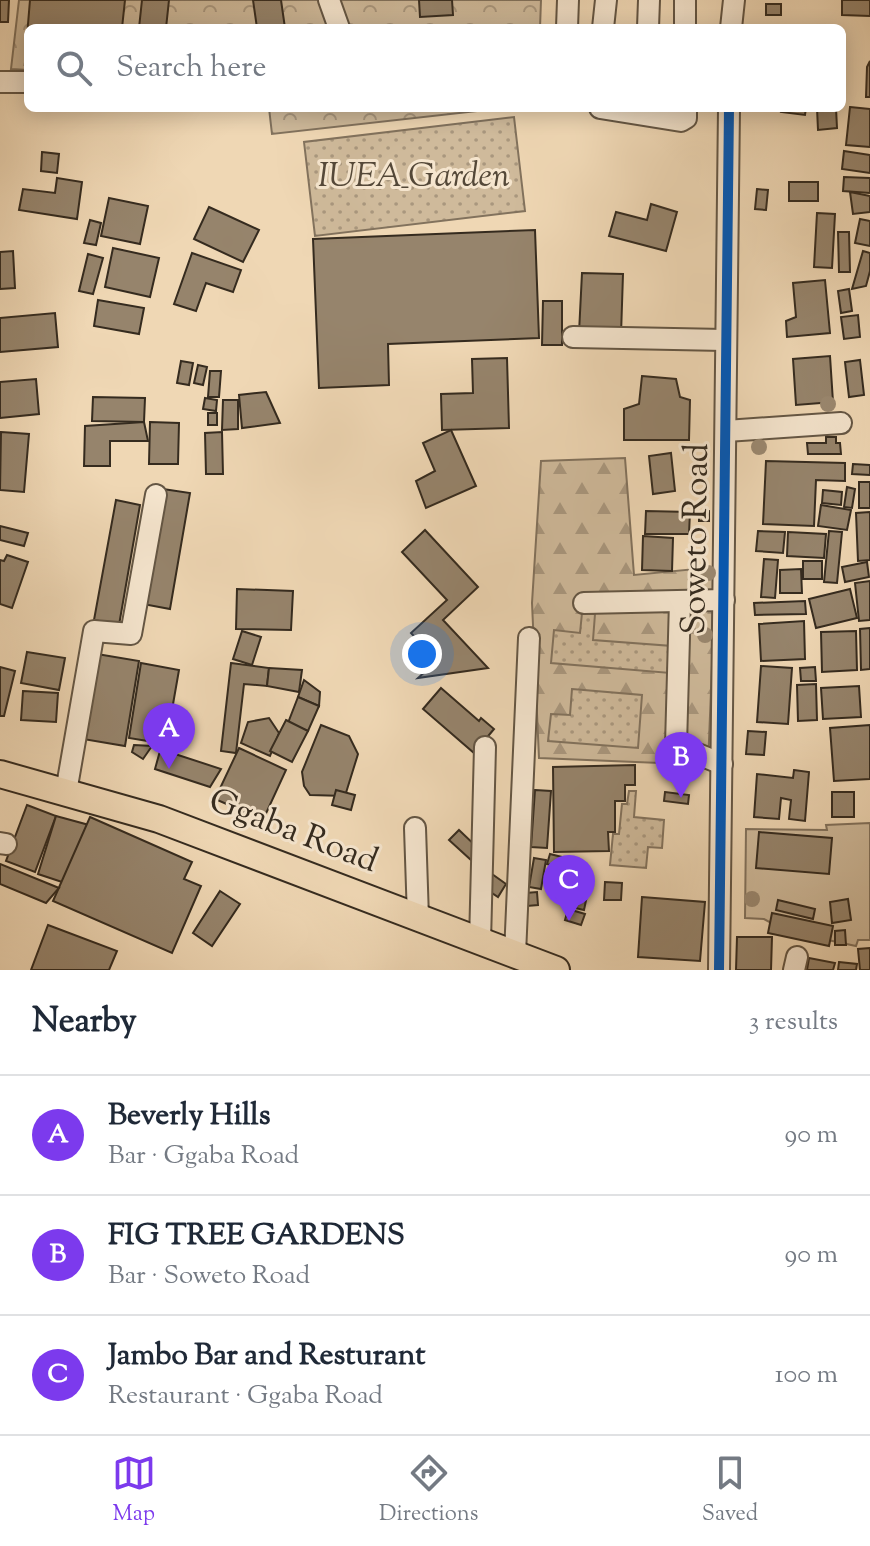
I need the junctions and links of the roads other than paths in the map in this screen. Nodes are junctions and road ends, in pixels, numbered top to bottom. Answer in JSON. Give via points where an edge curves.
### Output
{"nodes":[{"id":1,"x":329,"y":0,"type":"edge"},
{"id":2,"x":568,"y":0,"type":"edge"},
{"id":3,"x":606,"y":0,"type":"edge"},
{"id":4,"x":649,"y":0,"type":"edge"},
{"id":5,"x":685,"y":0,"type":"edge"},
{"id":6,"x":734,"y":0,"type":"edge"},
{"id":7,"x":338,"y":24,"type":"edge"},
{"id":8,"x":567,"y":24,"type":"edge"},
{"id":9,"x":603,"y":24,"type":"edge"},
{"id":10,"x":648,"y":24,"type":"edge"},
{"id":11,"x":685,"y":24,"type":"edge"},
{"id":12,"x":731,"y":24,"type":"edge"},
{"id":13,"x":0,"y":82,"type":"edge"},
{"id":14,"x":24,"y":82,"type":"edge"},
{"id":15,"x":644,"y":112,"type":"edge"},
{"id":16,"x":686,"y":112,"type":"edge"},
{"id":17,"x":729,"y":112,"type":"edge"},
{"id":18,"x":573,"y":337,"type":"dead end"},
{"id":19,"x":724,"y":340,"type":"junction"},
{"id":20,"x":841,"y":423,"type":"dead end"},
{"id":21,"x":726,"y":431,"type":"junction"},
{"id":22,"x":156,"y":495,"type":"dead end"},
{"id":23,"x":724,"y":600,"type":"junction"},
{"id":24,"x":680,"y":601,"type":"junction"},
{"id":25,"x":584,"y":603,"type":"dead end"},
{"id":26,"x":529,"y":638,"type":"dead end"},
{"id":27,"x":485,"y":747,"type":"dead end"},
{"id":28,"x":722,"y":764,"type":"junction"},
{"id":29,"x":0,"y":774,"type":"edge"},
{"id":30,"x":66,"y":792,"type":"junction"},
{"id":31,"x":415,"y":828,"type":"dead end"},
{"id":32,"x":418,"y":918,"type":"junction"},
{"id":33,"x":480,"y":942,"type":"junction"},
{"id":34,"x":515,"y":954,"type":"junction"},
{"id":35,"x":556,"y":970,"type":"edge"},
{"id":36,"x":719,"y":970,"type":"edge"}],
"edges":[{"from":1,"to":7,"type":"street"},
{"from":2,"to":8,"type":"street"},
{"from":3,"to":9,"type":"street"},
{"from":4,"to":10,"type":"street"},
{"from":5,"to":11,"type":"street"},
{"from":6,"to":12,"type":"street"},
{"from":13,"to":14,"type":"street"},
{"from":15,"to":16,"type":"street","via":[[681,121]]},
{"from":17,"to":19,"type":"street","name":"Soweto Road"},
{"from":18,"to":19,"type":"street"},
{"from":19,"to":21,"type":"street","name":"Soweto Road"},
{"from":20,"to":21,"type":"street"},
{"from":21,"to":23,"type":"street","name":"Soweto Road"},
{"from":22,"to":30,"type":"street","via":[[131,634],[94,631]]},
{"from":23,"to":24,"type":"street"},
{"from":23,"to":28,"type":"street","name":"Soweto Road"},
{"from":24,"to":25,"type":"street"},
{"from":24,"to":28,"type":"street","via":[[676,745]]},
{"from":26,"to":34,"type":"street"},
{"from":27,"to":33,"type":"street"},
{"from":28,"to":36,"type":"street","name":"Soweto Road"},
{"from":29,"to":30,"type":"main road","name":"Ggaba Road"},
{"from":30,"to":32,"type":"main road","name":"Ggaba Road","via":[[159,819]]},
{"from":31,"to":32,"type":"street"},
{"from":32,"to":33,"type":"main road","name":"Ggaba Road"},
{"from":33,"to":34,"type":"main road","name":"Ggaba Road"},
{"from":34,"to":35,"type":"main road","name":"Ggaba Road"}]}
